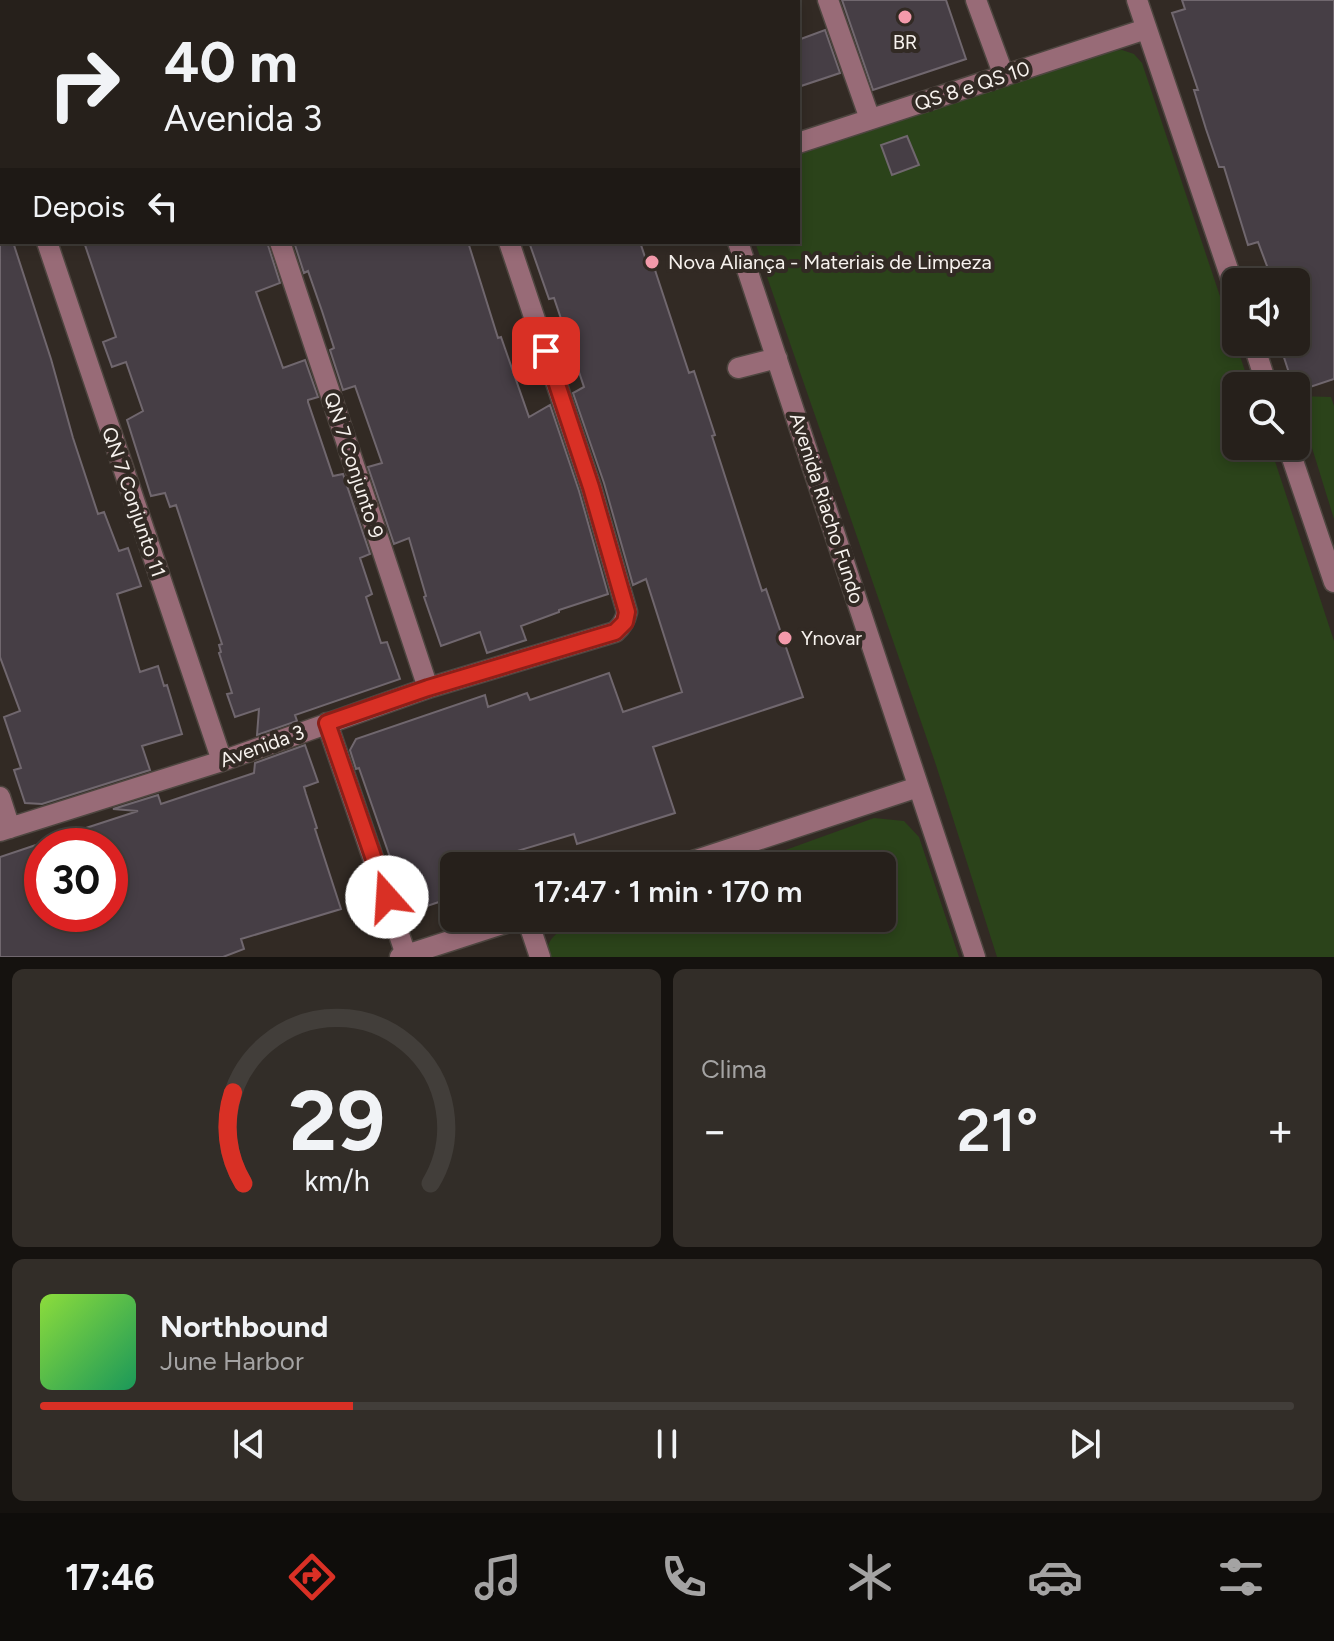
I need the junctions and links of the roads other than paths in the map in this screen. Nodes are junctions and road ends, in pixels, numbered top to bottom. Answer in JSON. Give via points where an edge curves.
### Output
{"nodes":[{"id":1,"x":828,"y":0,"type":"edge"},
{"id":2,"x":976,"y":0,"type":"edge"},
{"id":3,"x":1137,"y":0,"type":"edge"},
{"id":4,"x":1146,"y":29,"type":"junction"},
{"id":5,"x":1004,"y":76,"type":"junction"},
{"id":6,"x":870,"y":119,"type":"junction"},
{"id":7,"x":800,"y":142,"type":"edge"},
{"id":8,"x":48,"y":244,"type":"edge"},
{"id":9,"x":281,"y":244,"type":"edge"},
{"id":10,"x":510,"y":244,"type":"edge"},
{"id":11,"x":739,"y":244,"type":"edge"},
{"id":12,"x":1227,"y":268,"type":"edge"},
{"id":13,"x":777,"y":358,"type":"junction"},
{"id":14,"x":738,"y":368,"type":"dead end"},
{"id":15,"x":1293,"y":460,"type":"edge"},
{"id":16,"x":1334,"y":582,"type":"edge"},
{"id":17,"x":428,"y":688,"type":"junction"},
{"id":18,"x":327,"y":723,"type":"junction"},
{"id":19,"x":222,"y":761,"type":"junction"},
{"id":20,"x":918,"y":787,"type":"junction"},
{"id":21,"x":0,"y":797,"type":"edge"},
{"id":22,"x":5,"y":830,"type":"edge"},
{"id":23,"x":721,"y":852,"type":"edge"},
{"id":24,"x":479,"y":932,"type":"edge"},
{"id":25,"x":530,"y":932,"type":"edge"},
{"id":26,"x":403,"y":956,"type":"edge"},
{"id":27,"x":540,"y":957,"type":"edge"},
{"id":28,"x":975,"y":957,"type":"edge"}],
"edges":[{"from":1,"to":6,"type":"street"},
{"from":2,"to":5,"type":"street"},
{"from":3,"to":4,"type":"street"},
{"from":4,"to":5,"type":"street","name":"QS 8 e QS 10"},
{"from":4,"to":12,"type":"street"},
{"from":5,"to":6,"type":"street","name":"QS 8 e QS 10"},
{"from":6,"to":7,"type":"street","name":"QS 8 e QS 10"},
{"from":8,"to":19,"type":"street","name":"QN 7 Conjunto 11"},
{"from":9,"to":17,"type":"street","name":"QN 7 Conjunto 9"},
{"from":10,"to":17,"type":"street","name":"Avenida 3","via":[[627,612],[615,632]]},
{"from":11,"to":13,"type":"street","name":"Avenida Riacho Fundo"},
{"from":13,"to":14,"type":"street"},
{"from":13,"to":20,"type":"street","name":"Avenida Riacho Fundo"},
{"from":15,"to":16,"type":"street"},
{"from":17,"to":18,"type":"street","name":"Avenida 3"},
{"from":18,"to":19,"type":"street","name":"Avenida 3"},
{"from":18,"to":26,"type":"street"},
{"from":19,"to":22,"type":"street","name":"Avenida 3"},
{"from":20,"to":23,"type":"street"},
{"from":20,"to":28,"type":"street","name":"Avenida Riacho Fundo"},
{"from":21,"to":22,"type":"street"},
{"from":24,"to":26,"type":"street"},
{"from":25,"to":27,"type":"street"}]}
